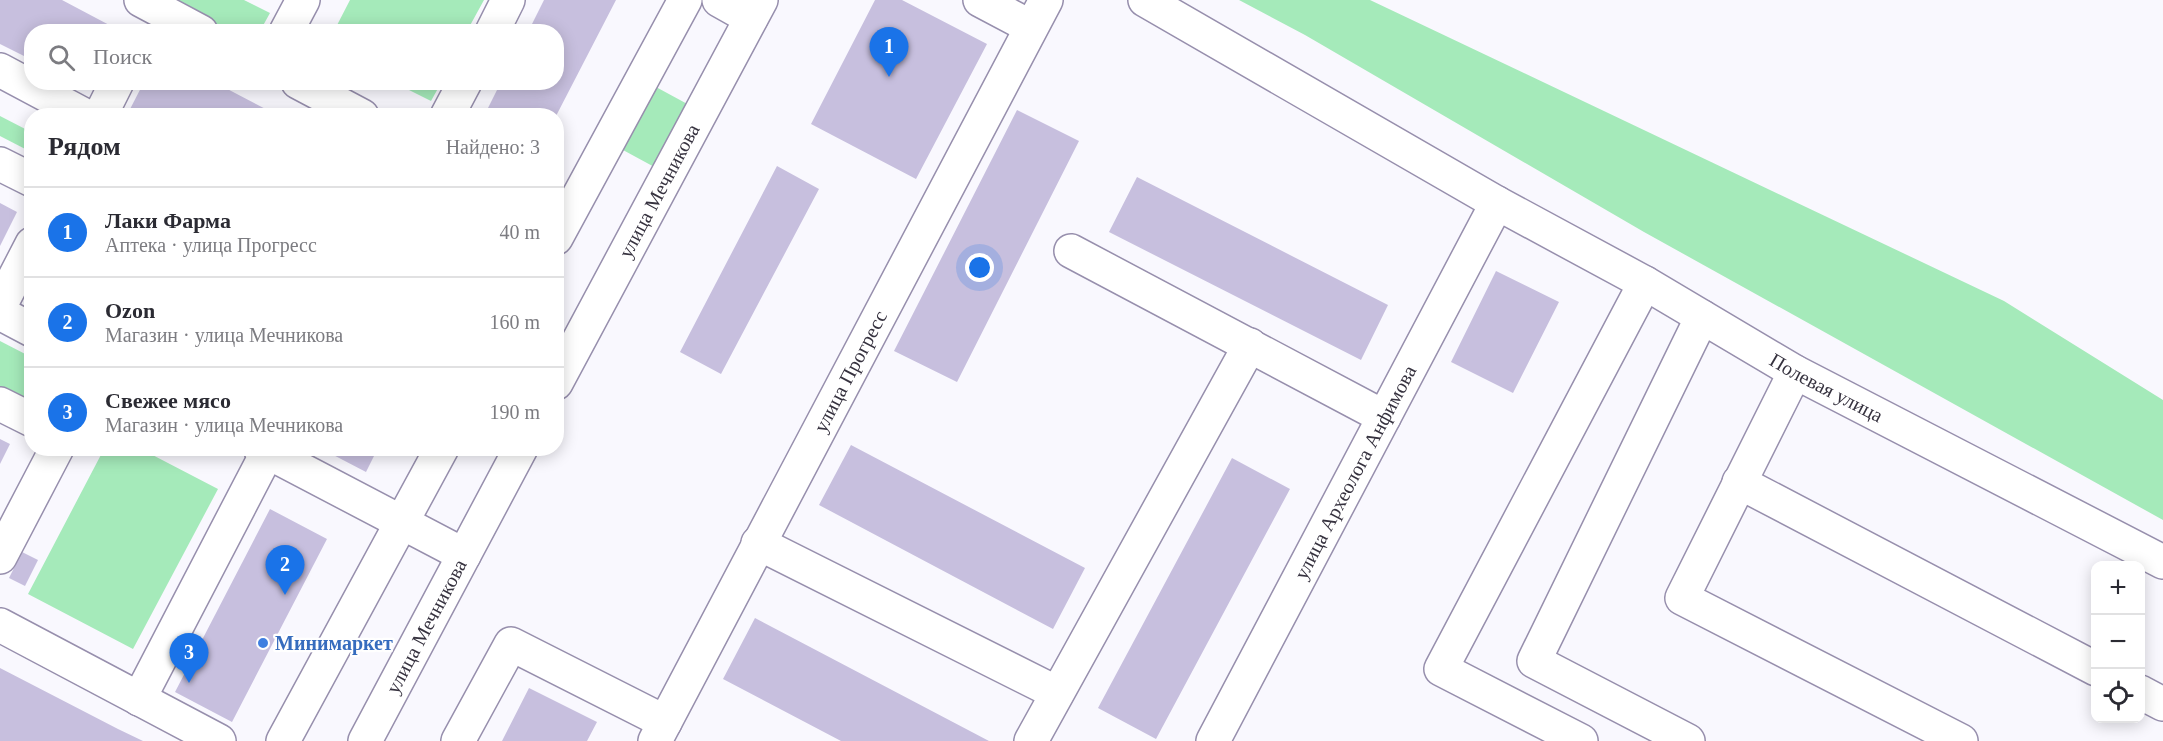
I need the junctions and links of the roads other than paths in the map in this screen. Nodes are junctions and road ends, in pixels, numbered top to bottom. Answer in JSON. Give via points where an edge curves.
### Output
{"nodes":[{"id":1,"x":508,"y":0,"type":"edge"},
{"id":2,"x":686,"y":0,"type":"edge"},
{"id":3,"x":719,"y":0,"type":"edge"},
{"id":4,"x":980,"y":0,"type":"edge"},
{"id":5,"x":1145,"y":0,"type":"edge"},
{"id":6,"x":756,"y":9,"type":"edge"},
{"id":7,"x":146,"y":13,"type":"edge"},
{"id":8,"x":1039,"y":13,"type":"edge"},
{"id":9,"x":178,"y":24,"type":"edge"},
{"id":10,"x":496,"y":24,"type":"edge"},
{"id":11,"x":0,"y":70,"type":"edge"},
{"id":12,"x":24,"y":83,"type":"edge"},
{"id":13,"x":37,"y":90,"type":"edge"},
{"id":14,"x":113,"y":90,"type":"edge"},
{"id":15,"x":313,"y":90,"type":"edge"},
{"id":16,"x":461,"y":90,"type":"edge"},
{"id":17,"x":71,"y":108,"type":"edge"},
{"id":18,"x":104,"y":108,"type":"edge"},
{"id":19,"x":347,"y":108,"type":"edge"},
{"id":20,"x":451,"y":108,"type":"edge"},
{"id":21,"x":0,"y":164,"type":"edge"},
{"id":22,"x":24,"y":176,"type":"edge"},
{"id":23,"x":1497,"y":203,"type":"junction"},
{"id":24,"x":564,"y":217,"type":"edge"},
{"id":25,"x":1071,"y":250,"type":"dead end"},
{"id":26,"x":24,"y":260,"type":"edge"},
{"id":27,"x":1645,"y":283,"type":"junction"},
{"id":28,"x":0,"y":306,"type":"edge"},
{"id":29,"x":0,"y":313,"type":"edge"},
{"id":30,"x":1702,"y":317,"type":"junction"},
{"id":31,"x":24,"y":326,"type":"edge"},
{"id":32,"x":1250,"y":345,"type":"junction"},
{"id":33,"x":564,"y":365,"type":"edge"},
{"id":34,"x":1795,"y":372,"type":"junction"},
{"id":35,"x":0,"y":404,"type":"edge"},
{"id":36,"x":24,"y":416,"type":"edge"},
{"id":37,"x":1384,"y":417,"type":"junction"},
{"id":38,"x":53,"y":456,"type":"edge"},
{"id":39,"x":261,"y":456,"type":"edge"},
{"id":40,"x":274,"y":456,"type":"edge"},
{"id":41,"x":438,"y":456,"type":"edge"},
{"id":42,"x":517,"y":456,"type":"edge"},
{"id":43,"x":1739,"y":482,"type":"junction"},
{"id":44,"x":402,"y":523,"type":"junction"},
{"id":45,"x":758,"y":543,"type":"junction"},
{"id":46,"x":1,"y":552,"type":"edge"},
{"id":47,"x":464,"y":555,"type":"junction"},
{"id":48,"x":2163,"y":562,"type":"edge"},
{"id":49,"x":0,"y":625,"type":"edge"},
{"id":50,"x":2091,"y":666,"type":"edge"},
{"id":51,"x":1057,"y":693,"type":"junction"},
{"id":52,"x":2145,"y":695,"type":"edge"},
{"id":53,"x":139,"y":699,"type":"junction"},
{"id":54,"x":2163,"y":704,"type":"edge"},
{"id":55,"x":660,"y":731,"type":"edge"},
{"id":56,"x":219,"y":741,"type":"edge"},
{"id":57,"x":283,"y":741,"type":"edge"},
{"id":58,"x":365,"y":741,"type":"edge"},
{"id":59,"x":459,"y":741,"type":"edge"},
{"id":60,"x":1031,"y":741,"type":"edge"},
{"id":61,"x":1213,"y":741,"type":"edge"},
{"id":62,"x":1581,"y":741,"type":"edge"},
{"id":63,"x":1688,"y":741,"type":"edge"},
{"id":64,"x":1961,"y":741,"type":"edge"}],
"edges":[{"from":1,"to":10,"type":"street"},
{"from":2,"to":24,"type":"street"},
{"from":3,"to":6,"type":"street"},
{"from":4,"to":8,"type":"street"},
{"from":5,"to":23,"type":"street","name":"Полевая улица"},
{"from":6,"to":33,"type":"street","name":"улица Мечникова"},
{"from":7,"to":9,"type":"street"},
{"from":8,"to":45,"type":"street","name":"улица Прогресс"},
{"from":11,"to":12,"type":"street"},
{"from":13,"to":17,"type":"street"},
{"from":14,"to":18,"type":"street"},
{"from":15,"to":19,"type":"street"},
{"from":16,"to":20,"type":"street"},
{"from":21,"to":22,"type":"street"},
{"from":23,"to":27,"type":"street","name":"Полевая улица"},
{"from":23,"to":37,"type":"street","name":"улица Археолога Анфимова"},
{"from":25,"to":32,"type":"street"},
{"from":26,"to":28,"type":"street"},
{"from":27,"to":30,"type":"street","name":"Полевая улица"},
{"from":27,"to":62,"type":"street","via":[[1441,669]]},
{"from":29,"to":31,"type":"street"},
{"from":30,"to":34,"type":"street","name":"Полевая улица"},
{"from":30,"to":63,"type":"street","via":[[1534,660]]},
{"from":32,"to":37,"type":"street"},
{"from":32,"to":51,"type":"street"},
{"from":34,"to":43,"type":"street"},
{"from":34,"to":48,"type":"street","name":"Полевая улица"},
{"from":35,"to":36,"type":"street"},
{"from":37,"to":61,"type":"street","name":"улица Археолога Анфимова"},
{"from":38,"to":46,"type":"street"},
{"from":39,"to":53,"type":"street"},
{"from":40,"to":44,"type":"street"},
{"from":41,"to":44,"type":"street"},
{"from":42,"to":47,"type":"street","name":"улица Мечникова"},
{"from":43,"to":50,"type":"street"},
{"from":43,"to":64,"type":"street","via":[[1682,598]]},
{"from":44,"to":47,"type":"street"},
{"from":44,"to":57,"type":"street"},
{"from":45,"to":51,"type":"street"},
{"from":45,"to":55,"type":"street","name":"улица Прогресс"},
{"from":47,"to":58,"type":"street","name":"улица Мечникова"},
{"from":49,"to":53,"type":"street"},
{"from":51,"to":60,"type":"street"},
{"from":52,"to":54,"type":"street"},
{"from":53,"to":56,"type":"street"},
{"from":55,"to":59,"type":"street","via":[[511,644]]}]}
